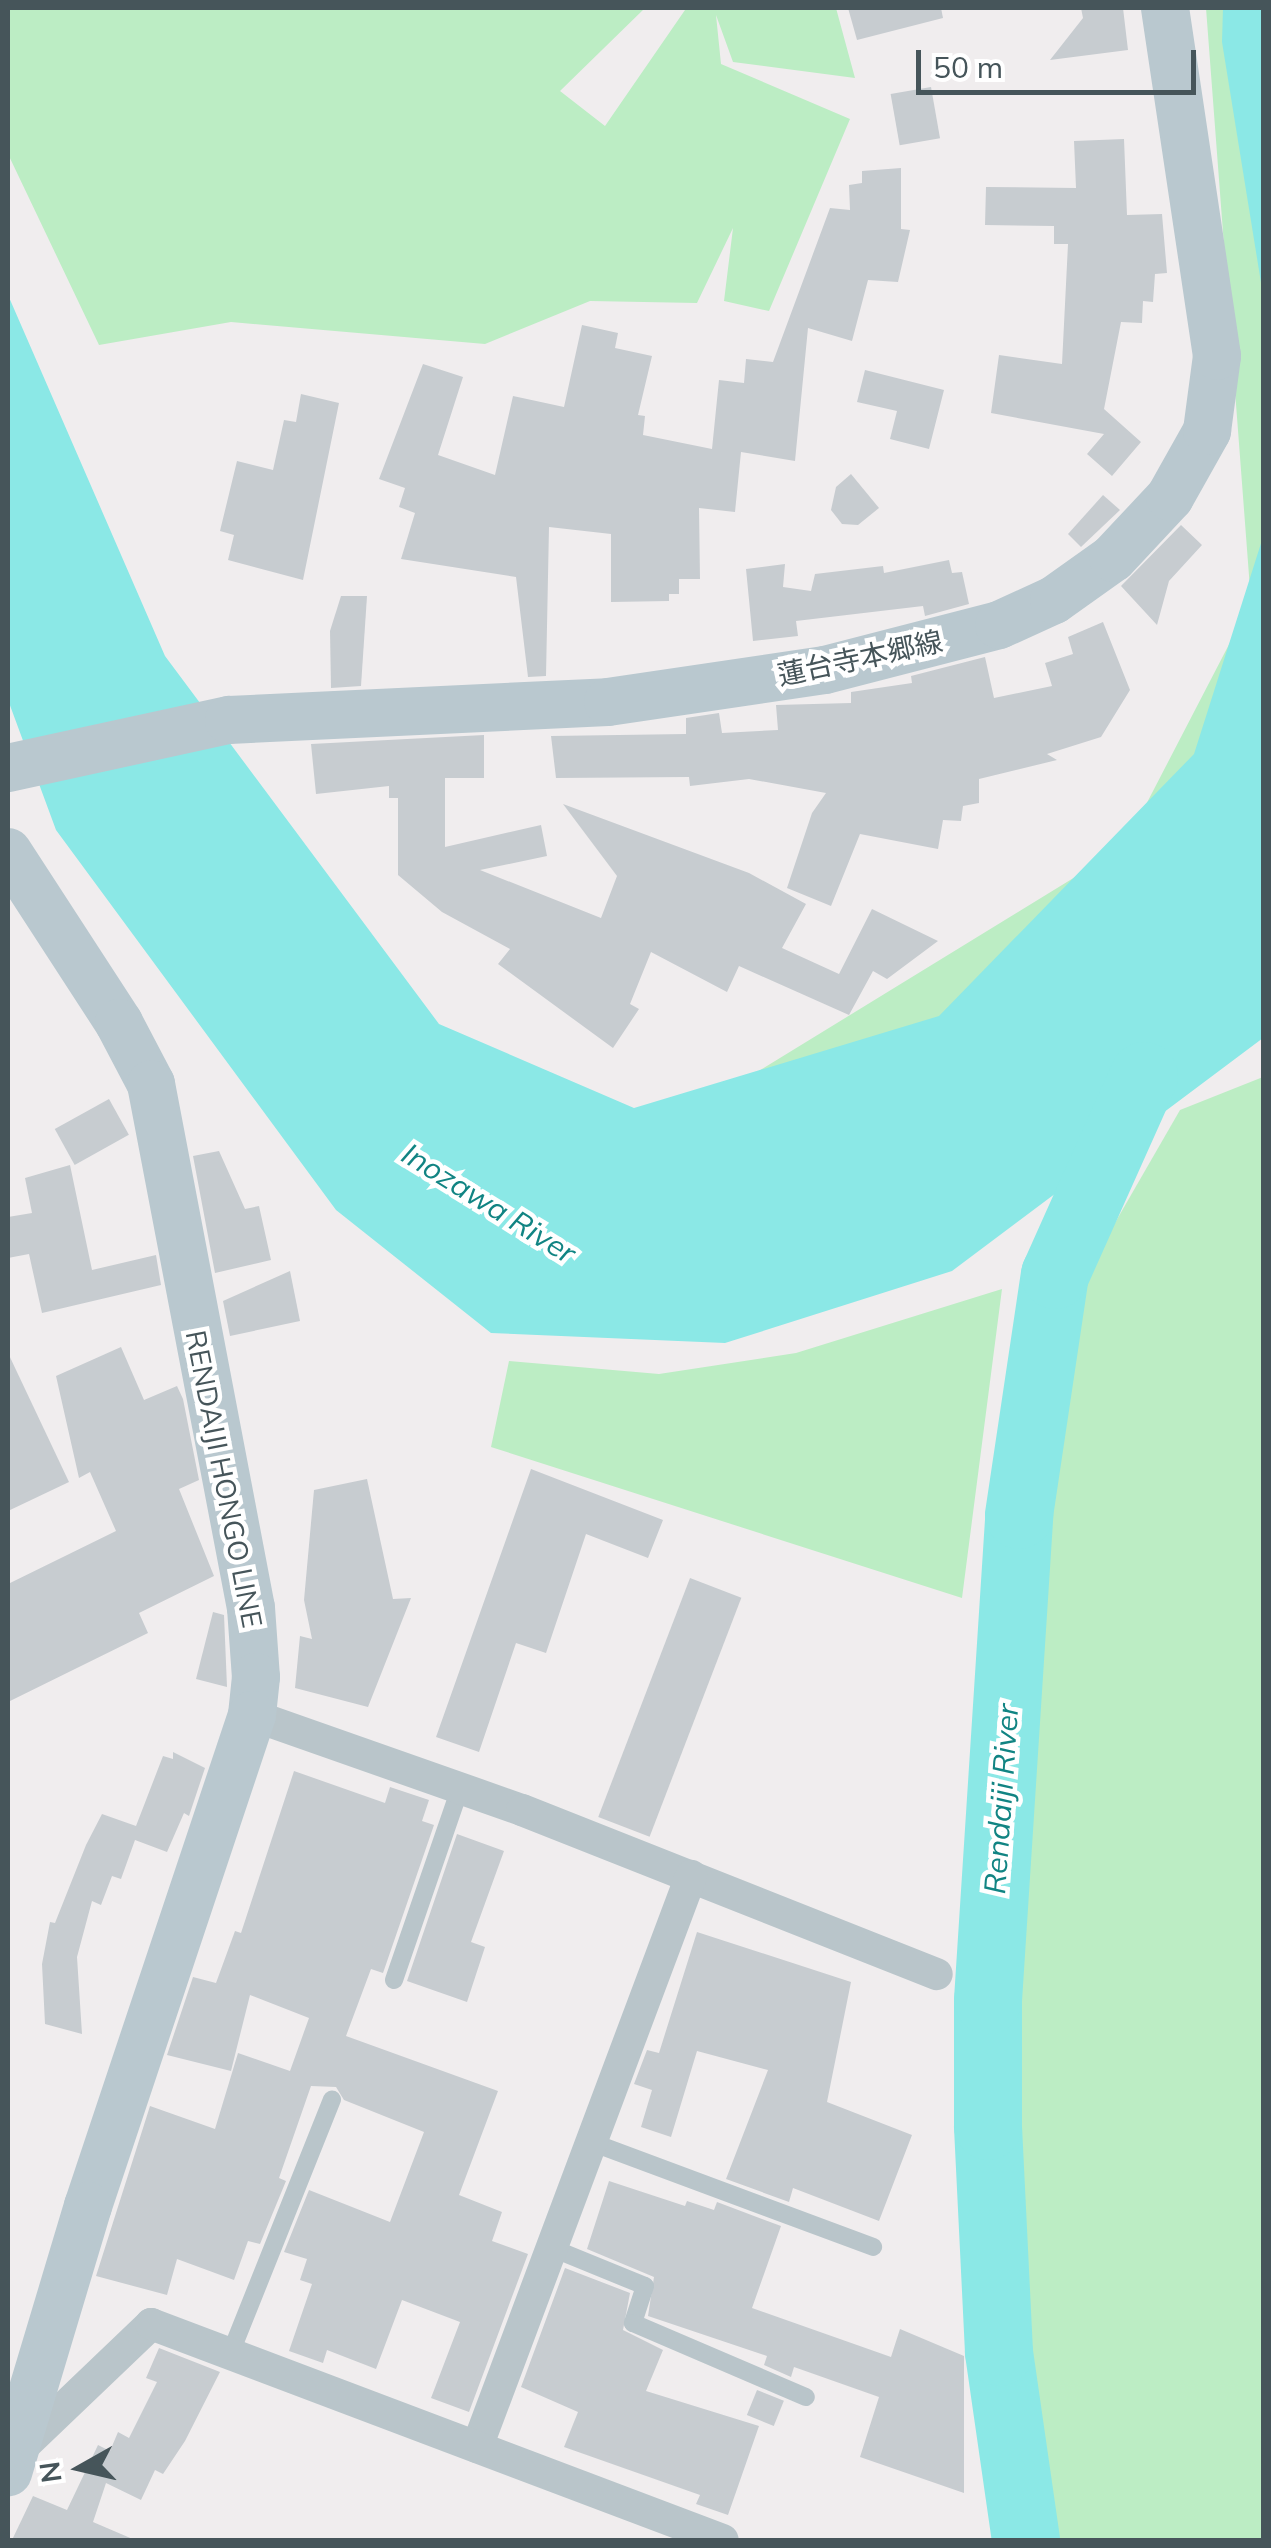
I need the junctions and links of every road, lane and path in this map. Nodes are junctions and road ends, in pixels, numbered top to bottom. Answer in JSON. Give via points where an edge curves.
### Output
{"nodes":[{"id":1,"x":1165,"y":8,"type":"edge"},
{"id":2,"x":8,"y":768,"type":"edge"},
{"id":3,"x":8,"y":852,"type":"edge"},
{"id":4,"x":252,"y":1714,"type":"junction"},
{"id":5,"x":460,"y":1788,"type":"junction"},
{"id":6,"x":691,"y":1876,"type":"junction"},
{"id":7,"x":938,"y":1974,"type":"dead end"},
{"id":8,"x":394,"y":1980,"type":"dead end"},
{"id":9,"x":332,"y":2099,"type":"dead end"},
{"id":10,"x":591,"y":2142,"type":"junction"},
{"id":11,"x":872,"y":2247,"type":"dead end"},
{"id":12,"x":552,"y":2248,"type":"junction"},
{"id":13,"x":231,"y":2352,"type":"junction"},
{"id":14,"x":806,"y":2397,"type":"dead end"},
{"id":15,"x":478,"y":2446,"type":"junction"},
{"id":16,"x":9,"y":2465,"type":"edge"},
{"id":17,"x":723,"y":2540,"type":"edge"}],
"edges":[{"from":1,"to":2,"type":"main road","name":"蓮台寺本郷線","via":[[1217,356],[1207,431],[1170,497],[1113,558],[1054,600],[998,624],[825,670],[608,702],[228,720]]},
{"from":3,"to":4,"type":"main road","name":"RENDAIJI HONGO LINE","via":[[120,1023],[151,1084],[251,1608]]},
{"from":4,"to":5,"type":"street"},
{"from":4,"to":16,"type":"main road","name":"RENDAIJI HONGO LINE"},
{"from":5,"to":6,"type":"street"},
{"from":5,"to":8,"type":"lane"},
{"from":6,"to":7,"type":"street"},
{"from":6,"to":10,"type":"street"},
{"from":9,"to":13,"type":"lane"},
{"from":10,"to":11,"type":"lane"},
{"from":10,"to":12,"type":"street"},
{"from":12,"to":14,"type":"lane","via":[[644,2286],[633,2323]]},
{"from":12,"to":15,"type":"street"},
{"from":13,"to":15,"type":"street"},
{"from":13,"to":16,"type":"street","via":[[151,2324],[143,2327]]},
{"from":15,"to":17,"type":"street"}]}
